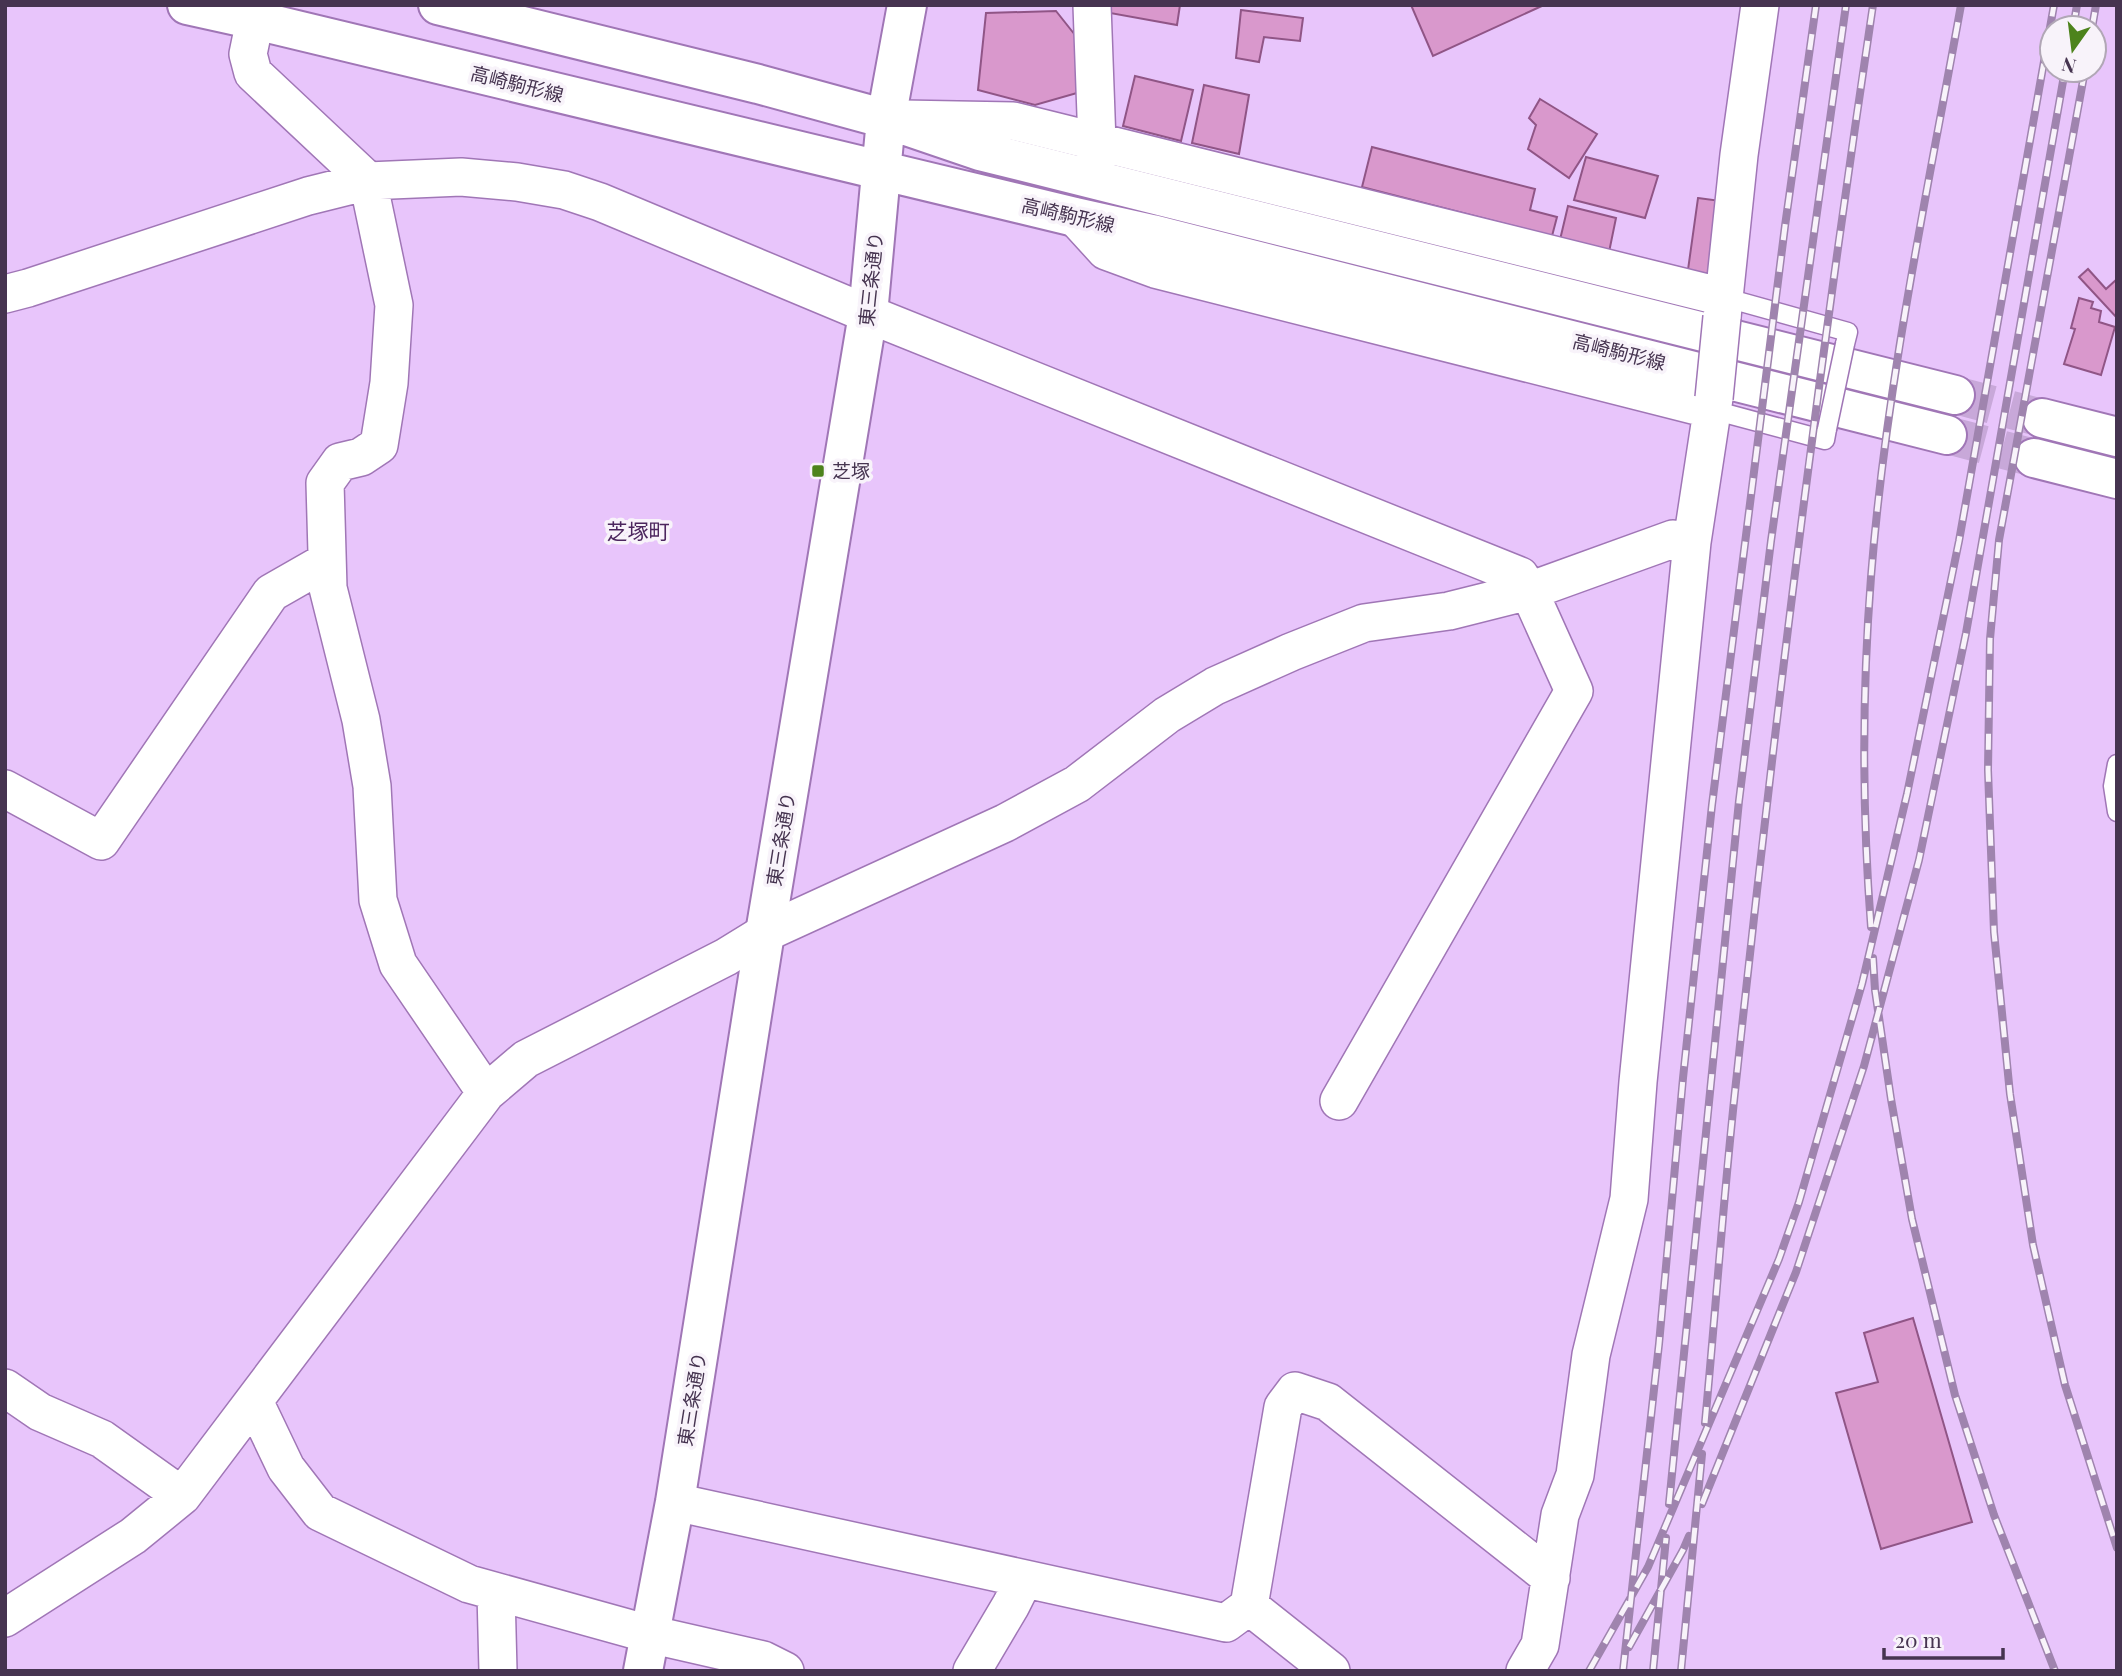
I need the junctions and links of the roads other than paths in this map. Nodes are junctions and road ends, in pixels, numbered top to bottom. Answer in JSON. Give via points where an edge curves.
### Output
{"nodes":[{"id":1,"x":187,"y":5,"type":"edge"},
{"id":2,"x":438,"y":5,"type":"edge"},
{"id":3,"x":907,"y":5,"type":"edge"},
{"id":4,"x":1092,"y":5,"type":"edge"},
{"id":5,"x":1760,"y":5,"type":"edge"},
{"id":6,"x":513,"y":13,"type":"edge"},
{"id":7,"x":256,"y":20,"type":"junction"},
{"id":8,"x":886,"y":119,"type":"junction"},
{"id":9,"x":1097,"y":143,"type":"junction"},
{"id":10,"x":881,"y":170,"type":"junction"},
{"id":11,"x":1094,"y":180,"type":"junction"},
{"id":12,"x":368,"y":181,"type":"junction"},
{"id":13,"x":1075,"y":217,"type":"junction"},
{"id":14,"x":5,"y":294,"type":"edge"},
{"id":15,"x":1723,"y":307,"type":"junction"},
{"id":16,"x":869,"y":314,"type":"junction"},
{"id":17,"x":1955,"y":395,"type":"tunnel mouth"},
{"id":18,"x":1713,"y":404,"type":"junction"},
{"id":19,"x":2042,"y":418,"type":"tunnel mouth"},
{"id":20,"x":1947,"y":435,"type":"tunnel mouth"},
{"id":21,"x":2117,"y":437,"type":"edge"},
{"id":22,"x":2034,"y":458,"type":"tunnel mouth"},
{"id":23,"x":2117,"y":479,"type":"edge"},
{"id":24,"x":1692,"y":542,"type":"junction"},
{"id":25,"x":327,"y":561,"type":"junction"},
{"id":26,"x":1529,"y":592,"type":"junction"},
{"id":27,"x":2117,"y":764,"type":"edge"},
{"id":28,"x":5,"y":789,"type":"edge"},
{"id":29,"x":2117,"y":812,"type":"edge"},
{"id":30,"x":765,"y":933,"type":"junction"},
{"id":31,"x":486,"y":1093,"type":"junction"},
{"id":32,"x":1339,"y":1101,"type":"dead end"},
{"id":33,"x":5,"y":1388,"type":"edge"},
{"id":34,"x":254,"y":1401,"type":"junction"},
{"id":35,"x":182,"y":1496,"type":"junction"},
{"id":36,"x":675,"y":1502,"type":"junction"},
{"id":37,"x":1551,"y":1578,"type":"junction"},
{"id":38,"x":1024,"y":1579,"type":"junction"},
{"id":39,"x":496,"y":1593,"type":"junction"},
{"id":40,"x":1249,"y":1606,"type":"junction"},
{"id":41,"x":5,"y":1618,"type":"edge"},
{"id":42,"x":646,"y":1652,"type":"edge"},
{"id":43,"x":498,"y":1671,"type":"edge"},
{"id":44,"x":785,"y":1671,"type":"edge"},
{"id":45,"x":972,"y":1671,"type":"edge"},
{"id":46,"x":1331,"y":1671,"type":"edge"},
{"id":47,"x":1525,"y":1671,"type":"edge"}],
"edges":[{"from":1,"to":7,"type":"main road","name":"高崎駒形線"},
{"from":2,"to":6,"type":"main road","name":"高崎駒形線"},
{"from":3,"to":8,"type":"main road","name":"東三条通り"},
{"from":4,"to":9,"type":"street"},
{"from":5,"to":15,"type":"street"},
{"from":6,"to":8,"type":"main road","name":"高崎駒形線"},
{"from":7,"to":10,"type":"main road","name":"高崎駒形線"},
{"from":7,"to":12,"type":"street","via":[[247,54],[253,73]]},
{"from":8,"to":9,"type":"street","via":[[1013,121]]},
{"from":8,"to":10,"type":"main road","name":"東三条通り"},
{"from":8,"to":11,"type":"main road","name":"高崎駒形線","via":[[980,151]]},
{"from":9,"to":11,"type":"street"},
{"from":9,"to":15,"type":"street"},
{"from":10,"to":13,"type":"main road","name":"高崎駒形線"},
{"from":10,"to":16,"type":"main road","name":"東三条通り"},
{"from":11,"to":17,"type":"main road","name":"高崎駒形線"},
{"from":12,"to":14,"type":"street","via":[[308,195]]},
{"from":12,"to":16,"type":"street","via":[[461,177],[564,190]]},
{"from":12,"to":25,"type":"street","via":[[394,305],[388,383],[379,445],[361,457],[340,461],[325,484]]},
{"from":13,"to":18,"type":"street","via":[[1105,251],[1155,269]]},
{"from":13,"to":20,"type":"main road","name":"高崎駒形線"},
{"from":15,"to":18,"type":"street","bridge":true},
{"from":15,"to":18,"type":"lane","bridge":true,"via":[[1848,332],[1825,440]]},
{"from":16,"to":26,"type":"street","via":[[1520,576]]},
{"from":16,"to":30,"type":"main road","name":"東三条通り"},
{"from":18,"to":24,"type":"street"},
{"from":19,"to":21,"type":"main road"},
{"from":22,"to":23,"type":"main road"},
{"from":24,"to":26,"type":"street","via":[[1673,539]]},
{"from":24,"to":37,"type":"street","via":[[1629,1199],[1591,1355],[1575,1475],[1560,1515]]},
{"from":25,"to":28,"type":"street","via":[[271,593],[101,841]]},
{"from":25,"to":31,"type":"street","via":[[328,588],[361,720],[372,786],[378,900],[398,964]]},
{"from":26,"to":30,"type":"street","via":[[1449,611],[1364,623],[1227,680],[1167,715],[1077,784]]},
{"from":26,"to":32,"type":"street","via":[[1574,691]]},
{"from":27,"to":29,"type":"lane","via":[[2113,786]]},
{"from":30,"to":31,"type":"street","via":[[526,1059]]},
{"from":30,"to":36,"type":"main road","name":"東三条通り"},
{"from":31,"to":34,"type":"street"},
{"from":33,"to":35,"type":"street","via":[[40,1412],[102,1439]]},
{"from":34,"to":35,"type":"street"},
{"from":34,"to":39,"type":"street","via":[[286,1468],[320,1512]]},
{"from":35,"to":41,"type":"street","via":[[133,1536]]},
{"from":36,"to":38,"type":"street"},
{"from":36,"to":42,"type":"main road","name":"東三条通り"},
{"from":37,"to":40,"type":"street","via":[[1328,1402],[1295,1391],[1283,1407]]},
{"from":37,"to":47,"type":"street","via":[[1540,1645]]},
{"from":38,"to":40,"type":"street","via":[[1226,1623]]},
{"from":38,"to":45,"type":"street"},
{"from":39,"to":42,"type":"street"},
{"from":39,"to":43,"type":"street"},
{"from":40,"to":46,"type":"street"},
{"from":42,"to":44,"type":"street","via":[[763,1660]]}]}
